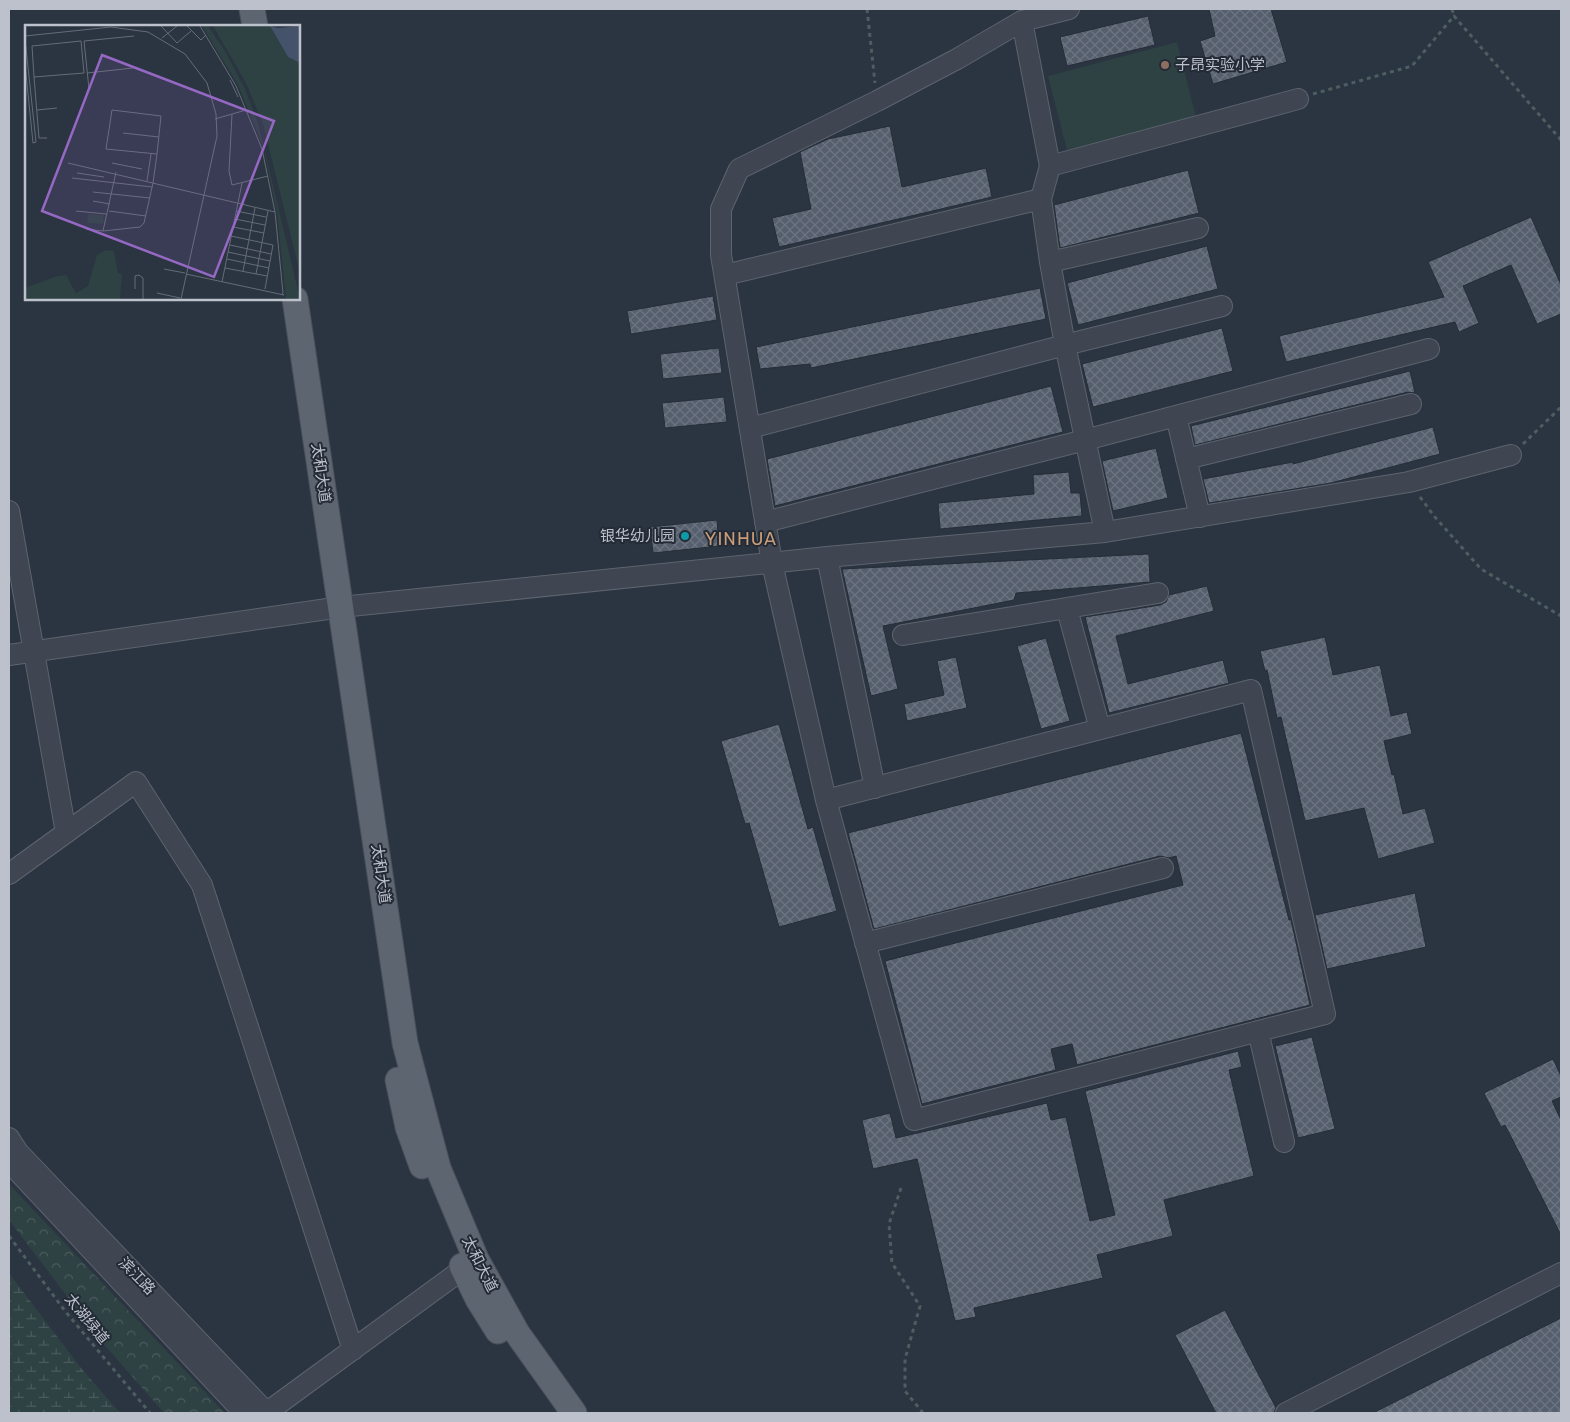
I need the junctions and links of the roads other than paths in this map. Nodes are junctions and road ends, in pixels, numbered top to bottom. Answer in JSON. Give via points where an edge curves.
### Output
{"nodes":[{"id":1,"x":237,"y":9,"type":"edge"},
{"id":2,"x":252,"y":9,"type":"edge"},
{"id":3,"x":1070,"y":9,"type":"edge"},
{"id":4,"x":1022,"y":21,"type":"junction"},
{"id":5,"x":240,"y":25,"type":"edge"},
{"id":6,"x":255,"y":25,"type":"edge"},
{"id":7,"x":1298,"y":99,"type":"road end"},
{"id":8,"x":1050,"y":166,"type":"junction"},
{"id":9,"x":1041,"y":199,"type":"junction"},
{"id":10,"x":1198,"y":228,"type":"dead end"},
{"id":11,"x":1050,"y":262,"type":"junction"},
{"id":12,"x":725,"y":275,"type":"junction"},
{"id":13,"x":280,"y":300,"type":"edge"},
{"id":14,"x":295,"y":300,"type":"edge"},
{"id":15,"x":1222,"y":306,"type":"dead end"},
{"id":16,"x":1065,"y":345,"type":"junction"},
{"id":17,"x":1429,"y":349,"type":"dead end"},
{"id":18,"x":1411,"y":404,"type":"dead end"},
{"id":19,"x":1176,"y":416,"type":"junction"},
{"id":20,"x":750,"y":428,"type":"junction"},
{"id":21,"x":1086,"y":440,"type":"junction"},
{"id":22,"x":1512,"y":455,"type":"road end"},
{"id":23,"x":1186,"y":459,"type":"junction"},
{"id":24,"x":1200,"y":517,"type":"junction"},
{"id":25,"x":9,"y":518,"type":"edge"},
{"id":26,"x":765,"y":522,"type":"junction"},
{"id":27,"x":1105,"y":532,"type":"junction"},
{"id":28,"x":827,"y":557,"type":"junction"},
{"id":29,"x":772,"y":563,"type":"junction"},
{"id":30,"x":1158,"y":593,"type":"dead end"},
{"id":31,"x":16,"y":595,"type":"edge"},
{"id":32,"x":333,"y":608,"type":"junction"},
{"id":33,"x":1067,"y":609,"type":"junction"},
{"id":34,"x":903,"y":635,"type":"dead end"},
{"id":35,"x":33,"y":652,"type":"junction"},
{"id":36,"x":9,"y":655,"type":"edge"},
{"id":37,"x":1100,"y":729,"type":"junction"},
{"id":38,"x":875,"y":788,"type":"junction"},
{"id":39,"x":826,"y":800,"type":"junction"},
{"id":40,"x":66,"y":833,"type":"junction"},
{"id":41,"x":1163,"y":868,"type":"dead end"},
{"id":42,"x":9,"y":874,"type":"edge"},
{"id":43,"x":865,"y":943,"type":"junction"},
{"id":44,"x":1258,"y":1031,"type":"junction"},
{"id":45,"x":9,"y":1138,"type":"edge"},
{"id":46,"x":1284,"y":1142,"type":"dead end"},
{"id":47,"x":9,"y":1162,"type":"edge"},
{"id":48,"x":470,"y":1264,"type":"junction"},
{"id":49,"x":1561,"y":1273,"type":"edge"},
{"id":50,"x":353,"y":1350,"type":"junction"},
{"id":51,"x":244,"y":1413,"type":"edge"},
{"id":52,"x":267,"y":1413,"type":"edge"},
{"id":53,"x":554,"y":1413,"type":"edge"},
{"id":54,"x":574,"y":1413,"type":"edge"},
{"id":55,"x":1286,"y":1413,"type":"edge"}],
"edges":[{"from":1,"to":5,"type":"main road"},
{"from":2,"to":6,"type":"main road"},
{"from":3,"to":4,"type":"street"},
{"from":4,"to":8,"type":"street"},
{"from":4,"to":12,"type":"street","via":[[877,101],[739,169],[721,209],[721,255]]},
{"from":7,"to":8,"type":"street"},
{"from":8,"to":9,"type":"street"},
{"from":9,"to":11,"type":"street"},
{"from":9,"to":12,"type":"street"},
{"from":10,"to":11,"type":"street"},
{"from":11,"to":16,"type":"street"},
{"from":12,"to":20,"type":"street"},
{"from":13,"to":32,"type":"main road","name":"太和大道"},
{"from":14,"to":32,"type":"main road","name":"太和大道"},
{"from":15,"to":16,"type":"street"},
{"from":16,"to":20,"type":"street"},
{"from":16,"to":21,"type":"street"},
{"from":17,"to":19,"type":"street"},
{"from":18,"to":23,"type":"street"},
{"from":19,"to":21,"type":"street"},
{"from":19,"to":23,"type":"street"},
{"from":20,"to":26,"type":"street"},
{"from":21,"to":26,"type":"street"},
{"from":21,"to":27,"type":"street"},
{"from":22,"to":24,"type":"street","via":[[1409,482]]},
{"from":23,"to":24,"type":"street"},
{"from":24,"to":27,"type":"street"},
{"from":25,"to":31,"type":"street"},
{"from":26,"to":29,"type":"street"},
{"from":27,"to":28,"type":"street"},
{"from":28,"to":29,"type":"street"},
{"from":28,"to":38,"type":"street"},
{"from":29,"to":32,"type":"street"},
{"from":29,"to":39,"type":"street"},
{"from":30,"to":33,"type":"street"},
{"from":31,"to":35,"type":"street"},
{"from":32,"to":35,"type":"street"},
{"from":32,"to":48,"type":"main road","name":"太和大道","via":[[387,1027],[408,1127],[437,1211]]},
{"from":33,"to":34,"type":"street"},
{"from":33,"to":37,"type":"street"},
{"from":35,"to":36,"type":"street"},
{"from":35,"to":40,"type":"street"},
{"from":37,"to":38,"type":"street"},
{"from":37,"to":44,"type":"street","via":[[1251,690],[1325,1014]]},
{"from":38,"to":39,"type":"street"},
{"from":39,"to":43,"type":"street"},
{"from":40,"to":42,"type":"street"},
{"from":40,"to":50,"type":"street","via":[[136,782],[202,885]]},
{"from":41,"to":43,"type":"street"},
{"from":43,"to":44,"type":"street","via":[[914,1120]]},
{"from":44,"to":46,"type":"street"},
{"from":45,"to":52,"type":"street","name":"滨江路","via":[[18,1152]]},
{"from":47,"to":51,"type":"street"},
{"from":48,"to":50,"type":"street"},
{"from":48,"to":53,"type":"main road","name":"太和大道","via":[[478,1299]]},
{"from":48,"to":54,"type":"main road","name":"太和大道"},
{"from":49,"to":55,"type":"street"},
{"from":50,"to":52,"type":"street"}]}
